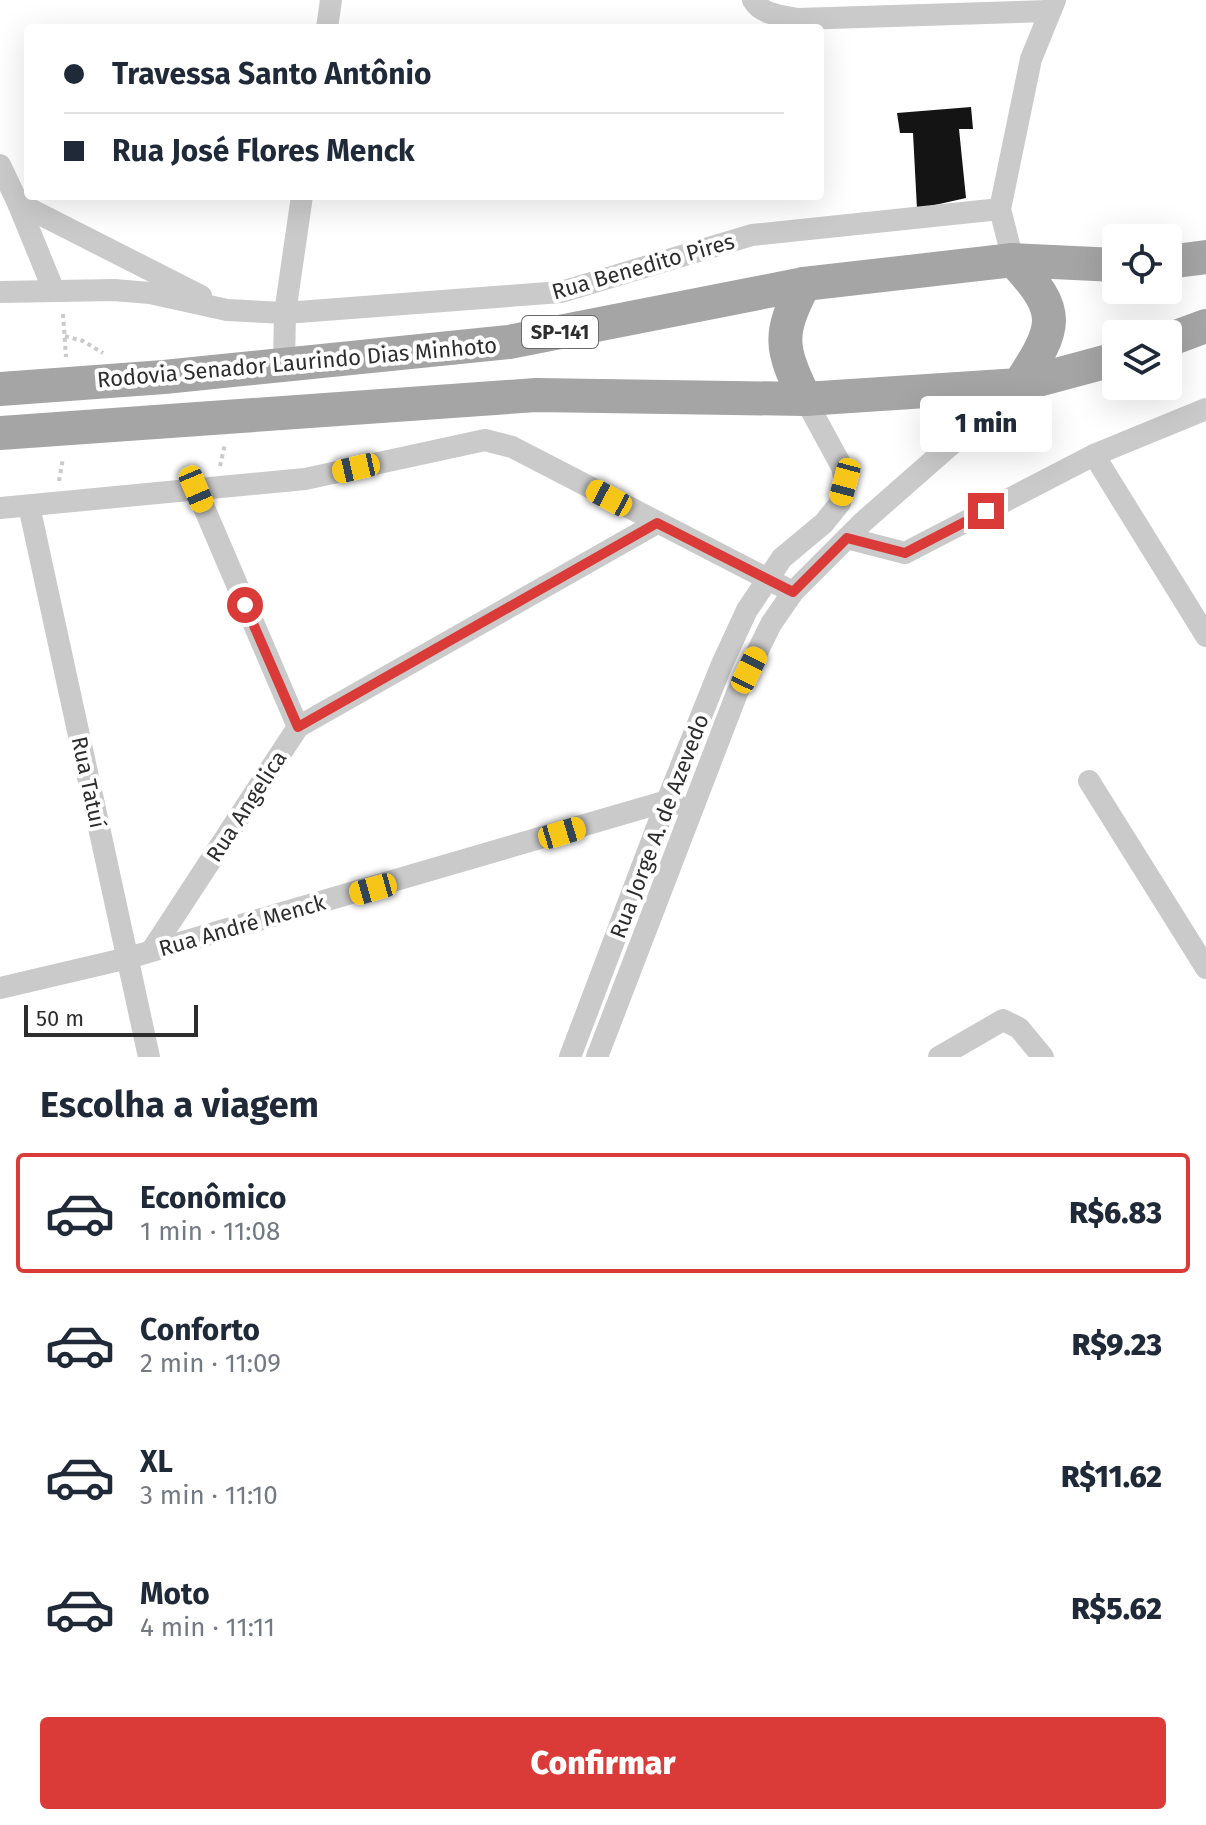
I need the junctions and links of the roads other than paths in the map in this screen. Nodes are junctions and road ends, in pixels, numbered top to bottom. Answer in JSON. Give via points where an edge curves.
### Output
{"nodes":[{"id":1,"x":331,"y":0,"type":"edge"},
{"id":2,"x":753,"y":0,"type":"edge"},
{"id":3,"x":1052,"y":5,"type":"edge"},
{"id":4,"x":328,"y":24,"type":"edge"},
{"id":5,"x":0,"y":165,"type":"edge"},
{"id":6,"x":301,"y":200,"type":"edge"},
{"id":7,"x":18,"y":203,"type":"junction"},
{"id":8,"x":1000,"y":209,"type":"junction"},
{"id":9,"x":1206,"y":257,"type":"edge"},
{"id":10,"x":1013,"y":260,"type":"junction"},
{"id":11,"x":1182,"y":260,"type":"edge"},
{"id":12,"x":1102,"y":264,"type":"edge"},
{"id":13,"x":804,"y":284,"type":"junction"},
{"id":14,"x":0,"y":292,"type":"edge"},
{"id":15,"x":58,"y":292,"type":"junction"},
{"id":16,"x":227,"y":310,"type":"junction"},
{"id":17,"x":285,"y":313,"type":"junction"},
{"id":18,"x":1206,"y":326,"type":"edge"},
{"id":19,"x":1182,"y":335,"type":"edge"},
{"id":20,"x":1102,"y":363,"type":"edge"},
{"id":21,"x":284,"y":364,"type":"junction"},
{"id":22,"x":1019,"y":385,"type":"junction"},
{"id":23,"x":0,"y":389,"type":"edge"},
{"id":24,"x":480,"y":398,"type":"junction"},
{"id":25,"x":805,"y":399,"type":"junction"},
{"id":26,"x":1206,"y":409,"type":"edge"},
{"id":27,"x":0,"y":433,"type":"edge"},
{"id":28,"x":485,"y":440,"type":"junction"},
{"id":29,"x":1094,"y":455,"type":"junction"},
{"id":30,"x":206,"y":489,"type":"junction"},
{"id":31,"x":29,"y":506,"type":"junction"},
{"id":32,"x":0,"y":508,"type":"edge"},
{"id":33,"x":657,"y":523,"type":"junction"},
{"id":34,"x":847,"y":538,"type":"junction"},
{"id":35,"x":767,"y":579,"type":"junction"},
{"id":36,"x":793,"y":592,"type":"junction"},
{"id":37,"x":1206,"y":636,"type":"edge"},
{"id":38,"x":298,"y":727,"type":"junction"},
{"id":39,"x":1089,"y":781,"type":"dead end"},
{"id":40,"x":667,"y":801,"type":"junction"},
{"id":41,"x":692,"y":810,"type":"junction"},
{"id":42,"x":152,"y":950,"type":"junction"},
{"id":43,"x":128,"y":958,"type":"junction"},
{"id":44,"x":1206,"y":968,"type":"edge"},
{"id":45,"x":0,"y":988,"type":"edge"},
{"id":46,"x":149,"y":1057,"type":"edge"},
{"id":47,"x":570,"y":1057,"type":"edge"},
{"id":48,"x":597,"y":1057,"type":"edge"},
{"id":49,"x":939,"y":1057,"type":"edge"},
{"id":50,"x":1043,"y":1057,"type":"edge"}],
"edges":[{"from":1,"to":4,"type":"street"},
{"from":2,"to":3,"type":"street","via":[[773,15],[798,19]]},
{"from":3,"to":8,"type":"street","via":[[1022,95]]},
{"from":5,"to":7,"type":"street"},
{"from":6,"to":17,"type":"street"},
{"from":7,"to":15,"type":"street"},
{"from":7,"to":16,"type":"street"},
{"from":8,"to":10,"type":"street"},
{"from":8,"to":17,"type":"street","name":"Rua Benedito Pires","via":[[752,235],[561,292]]},
{"from":9,"to":11,"type":"main road"},
{"from":10,"to":12,"type":"main road","name":"Rodovia Senador Laurindo Dias Minhoto","number":"SP-141"},
{"from":10,"to":13,"type":"main road","name":"Rodovia Senador Laurindo Dias Minhoto","number":"SP-141"},
{"from":10,"to":22,"type":"main road","via":[[1041,290],[1049,310],[1042,350]]},
{"from":13,"to":21,"type":"main road","name":"Rodovia Senador Laurindo Dias Minhoto","number":"SP-141","via":[[509,342]]},
{"from":13,"to":25,"type":"main road","via":[[786,320],[784,345]]},
{"from":14,"to":15,"type":"street","name":"Rua Benedito Pires"},
{"from":15,"to":16,"type":"street","name":"Rua Benedito Pires","via":[[150,293]]},
{"from":16,"to":17,"type":"street","name":"Rua Benedito Pires"},
{"from":17,"to":21,"type":"street"},
{"from":18,"to":19,"type":"main road"},
{"from":20,"to":22,"type":"main road"},
{"from":21,"to":23,"type":"main road","name":"Rodovia Senador Laurindo Dias Minhoto","number":"SP-141"},
{"from":22,"to":25,"type":"main road"},
{"from":22,"to":34,"type":"street","name":"Rua Jorge A. de Azevedo"},
{"from":24,"to":25,"type":"main road"},
{"from":24,"to":27,"type":"main road"},
{"from":24,"to":28,"type":"street"},
{"from":25,"to":35,"type":"street","name":"Rua Jorge A. de Azevedo","via":[[845,482],[840,503],[824,523],[782,558]]},
{"from":26,"to":29,"type":"street"},
{"from":28,"to":30,"type":"street","via":[[305,479]]},
{"from":28,"to":33,"type":"street","via":[[512,447]]},
{"from":29,"to":34,"type":"street","via":[[905,553]]},
{"from":29,"to":37,"type":"street"},
{"from":30,"to":31,"type":"street"},
{"from":30,"to":38,"type":"street"},
{"from":31,"to":32,"type":"street"},
{"from":31,"to":43,"type":"street","name":"Rua Tatuí"},
{"from":33,"to":35,"type":"street"},
{"from":33,"to":38,"type":"street","name":"Rua Angelica"},
{"from":34,"to":36,"type":"street","name":"Rua Jorge A. de Azevedo"},
{"from":35,"to":36,"type":"street"},
{"from":35,"to":40,"type":"street","name":"Rua Jorge A. de Azevedo","via":[[722,664]]},
{"from":36,"to":41,"type":"street","name":"Rua Jorge A. de Azevedo","via":[[737,693]]},
{"from":38,"to":42,"type":"street","name":"Rua Angelica"},
{"from":39,"to":44,"type":"street"},
{"from":40,"to":41,"type":"street"},
{"from":40,"to":42,"type":"street","name":"Rua André Menck"},
{"from":40,"to":47,"type":"street","name":"Rua Jorge A. de Azevedo"},
{"from":41,"to":48,"type":"street","name":"Rua Jorge A. de Azevedo"},
{"from":42,"to":43,"type":"street","name":"Rua André Menck"},
{"from":43,"to":45,"type":"street","name":"Rua André Menck"},
{"from":43,"to":46,"type":"street","name":"Rua Tatuí"},
{"from":49,"to":50,"type":"street","via":[[1003,1020],[1019,1028]]}]}
